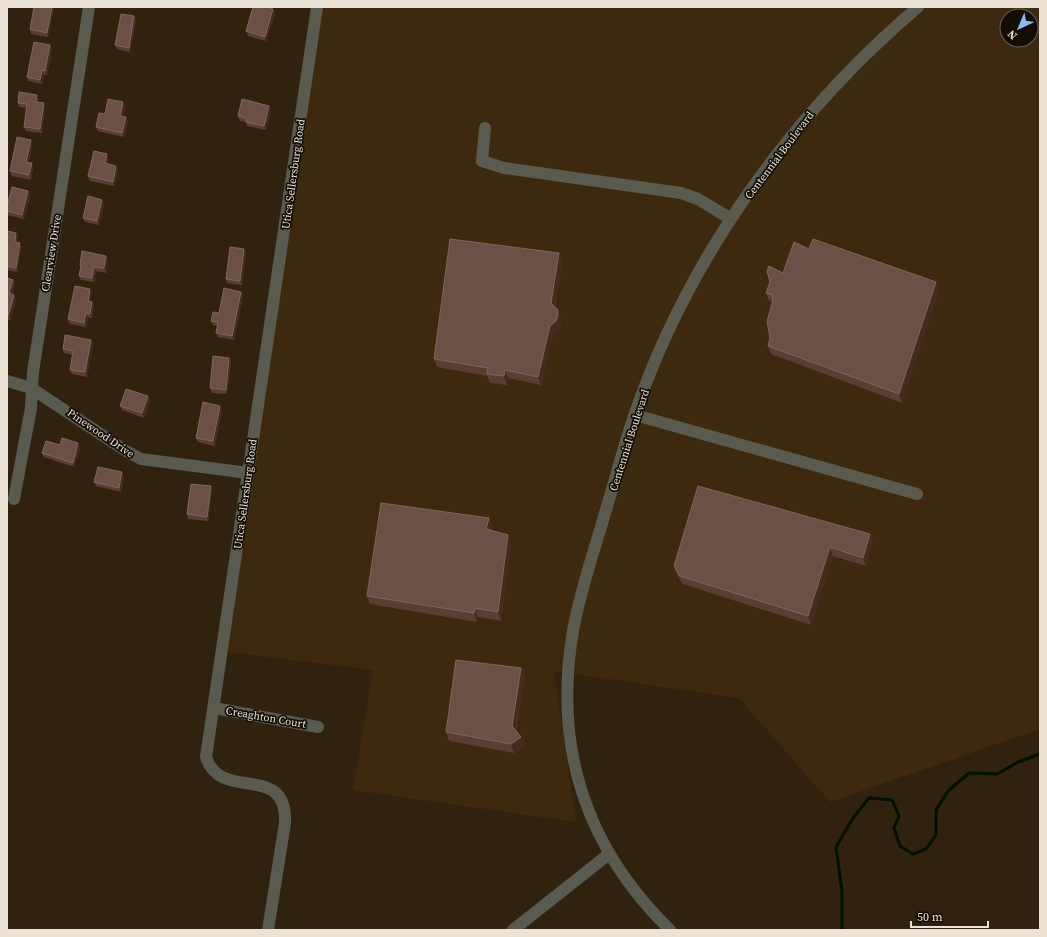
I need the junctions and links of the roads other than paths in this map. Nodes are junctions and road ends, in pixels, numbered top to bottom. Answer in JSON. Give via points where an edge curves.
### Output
{"nodes":[{"id":1,"x":89,"y":7,"type":"edge"},
{"id":2,"x":317,"y":7,"type":"edge"},
{"id":3,"x":918,"y":7,"type":"edge"},
{"id":4,"x":485,"y":128,"type":"dead end"},
{"id":5,"x":731,"y":219,"type":"junction"},
{"id":6,"x":7,"y":381,"type":"edge"},
{"id":7,"x":32,"y":388,"type":"junction"},
{"id":8,"x":635,"y":414,"type":"junction"},
{"id":9,"x":248,"y":474,"type":"junction"},
{"id":10,"x":917,"y":494,"type":"dead end"},
{"id":11,"x":14,"y":499,"type":"dead end"},
{"id":12,"x":214,"y":708,"type":"junction"},
{"id":13,"x":318,"y":727,"type":"dead end"},
{"id":14,"x":609,"y":854,"type":"junction"},
{"id":15,"x":268,"y":930,"type":"edge"},
{"id":16,"x":512,"y":930,"type":"edge"},
{"id":17,"x":670,"y":930,"type":"edge"}],
"edges":[{"from":1,"to":7,"type":"street","name":"Clearview Drive"},
{"from":2,"to":9,"type":"street","name":"Utica Sellersburg Road"},
{"from":3,"to":5,"type":"street","name":"Centennial Boulevard","via":[[844,76],[808,115]]},
{"from":4,"to":5,"type":"street","via":[[482,162],[504,168],[681,193],[698,199]]},
{"from":5,"to":8,"type":"street","name":"Centennial Boulevard","via":[[673,324]]},
{"from":6,"to":7,"type":"street","name":"Pinewood Drive"},
{"from":7,"to":9,"type":"street","name":"Pinewood Drive","via":[[141,459]]},
{"from":7,"to":11,"type":"street","name":"Clearview Drive","via":[[31,408]]},
{"from":8,"to":10,"type":"street"},
{"from":8,"to":14,"type":"street","name":"Centennial Boulevard","via":[[579,604],[568,667],[568,725],[577,778],[588,811]]},
{"from":9,"to":12,"type":"street","name":"Utica Sellersburg Road"},
{"from":12,"to":13,"type":"street","name":"Creaghton Court"},
{"from":12,"to":15,"type":"street","name":"Utica Sellersburg Road","via":[[206,757],[208,766],[215,774],[225,779],[275,790],[286,810]]},
{"from":14,"to":16,"type":"street"},
{"from":14,"to":17,"type":"street","name":"Centennial Boulevard","via":[[650,909]]}]}
